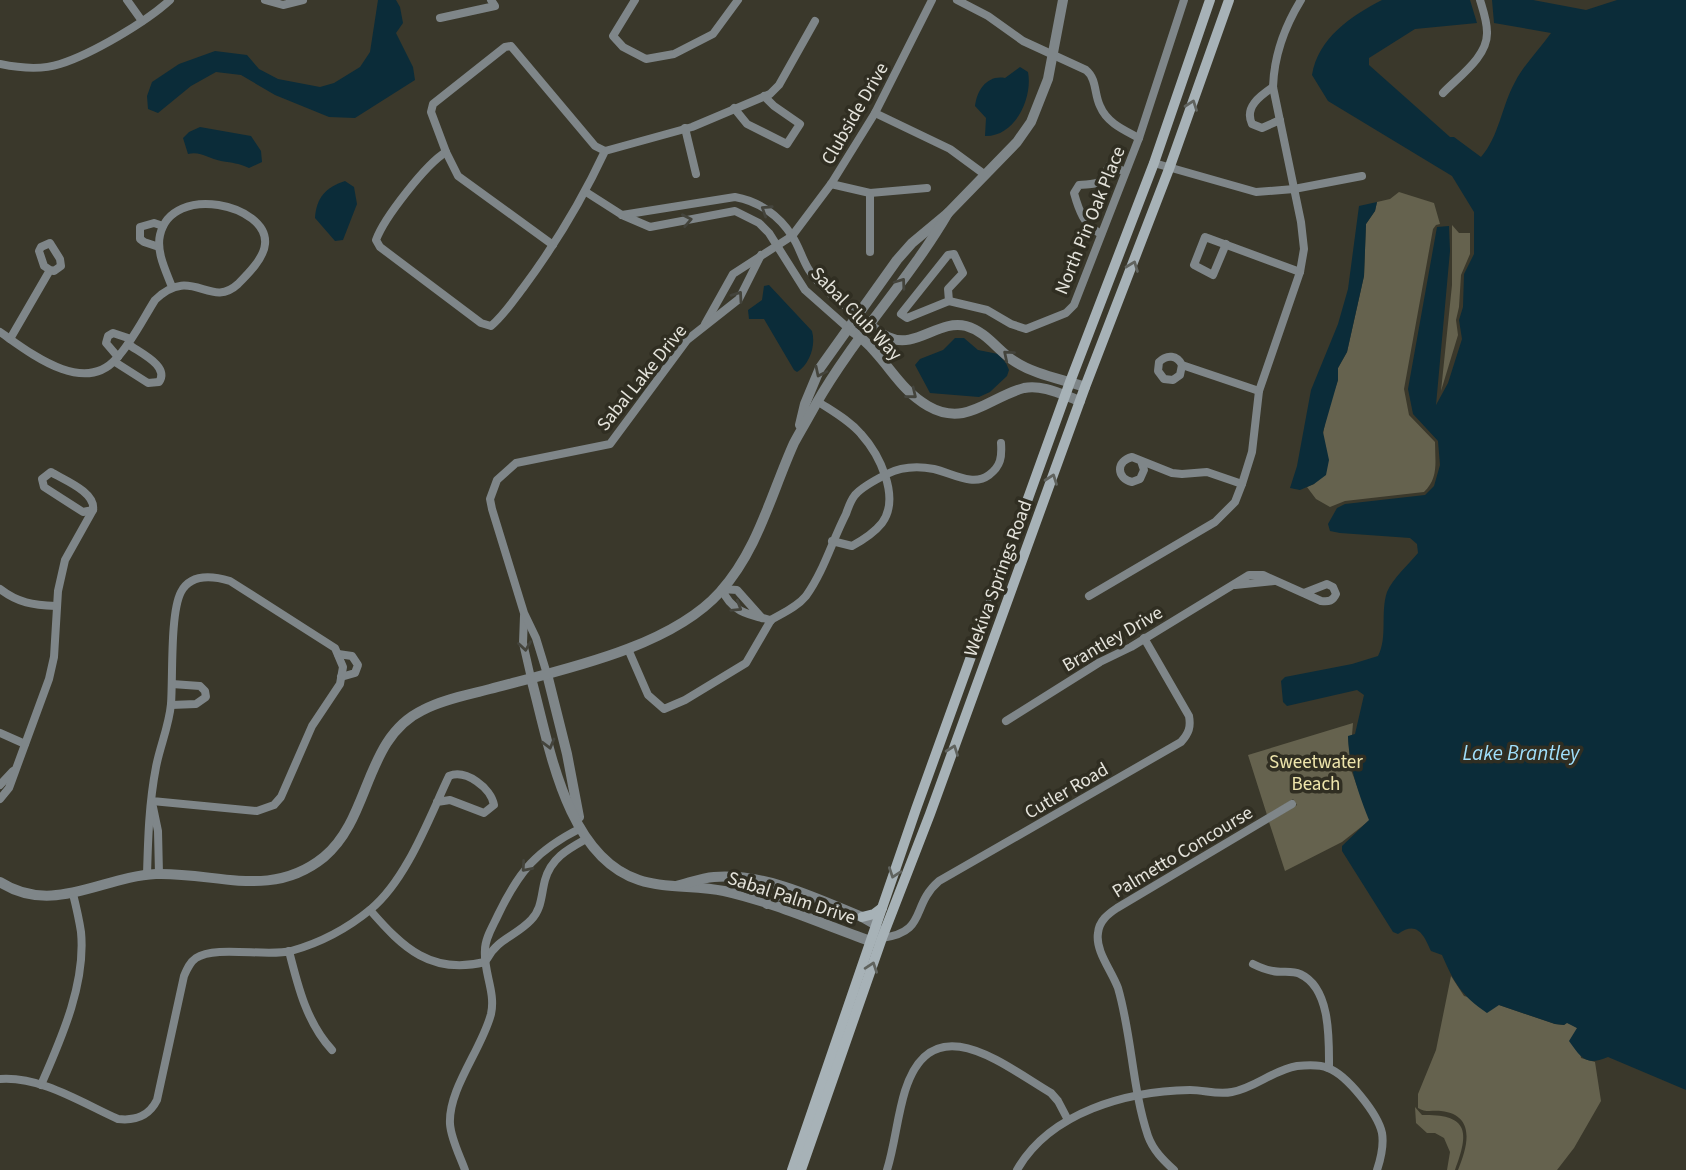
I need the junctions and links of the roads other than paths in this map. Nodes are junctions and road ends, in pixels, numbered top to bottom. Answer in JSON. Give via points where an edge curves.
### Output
{"nodes":[{"id":1,"x":127,"y":0,"type":"edge"},
{"id":2,"x":170,"y":0,"type":"edge"},
{"id":3,"x":265,"y":0,"type":"edge"},
{"id":4,"x":303,"y":0,"type":"edge"},
{"id":5,"x":491,"y":0,"type":"edge"},
{"id":6,"x":635,"y":0,"type":"edge"},
{"id":7,"x":738,"y":0,"type":"edge"},
{"id":8,"x":932,"y":0,"type":"edge"},
{"id":9,"x":957,"y":0,"type":"edge"},
{"id":10,"x":1063,"y":0,"type":"edge"},
{"id":11,"x":1184,"y":0,"type":"edge"},
{"id":12,"x":1210,"y":0,"type":"edge"},
{"id":13,"x":1229,"y":0,"type":"edge"},
{"id":14,"x":1301,"y":0,"type":"edge"},
{"id":15,"x":1480,"y":0,"type":"edge"},
{"id":16,"x":440,"y":18,"type":"dead end"},
{"id":17,"x":142,"y":21,"type":"junction"},
{"id":18,"x":815,"y":21,"type":"dead end"},
{"id":19,"x":1052,"y":53,"type":"junction"},
{"id":20,"x":0,"y":64,"type":"edge"},
{"id":21,"x":1273,"y":88,"type":"junction"},
{"id":22,"x":1443,"y":93,"type":"dead end"},
{"id":23,"x":764,"y":96,"type":"junction"},
{"id":24,"x":734,"y":108,"type":"junction"},
{"id":25,"x":875,"y":113,"type":"junction"},
{"id":26,"x":1280,"y":120,"type":"junction"},
{"id":27,"x":685,"y":128,"type":"junction"},
{"id":28,"x":1139,"y":138,"type":"junction"},
{"id":29,"x":605,"y":151,"type":"junction"},
{"id":30,"x":446,"y":152,"type":"junction"},
{"id":31,"x":1154,"y":163,"type":"junction"},
{"id":32,"x":1169,"y":169,"type":"junction"},
{"id":33,"x":1125,"y":171,"type":"junction"},
{"id":34,"x":985,"y":173,"type":"junction"},
{"id":35,"x":696,"y":174,"type":"dead end"},
{"id":36,"x":1362,"y":176,"type":"dead end"},
{"id":37,"x":831,"y":184,"type":"junction"},
{"id":38,"x":927,"y":188,"type":"dead end"},
{"id":39,"x":1294,"y":189,"type":"junction"},
{"id":40,"x":586,"y":192,"type":"junction"},
{"id":41,"x":870,"y":193,"type":"junction"},
{"id":42,"x":948,"y":213,"type":"junction"},
{"id":43,"x":622,"y":215,"type":"junction"},
{"id":44,"x":163,"y":226,"type":"junction"},
{"id":45,"x":1101,"y":234,"type":"junction"},
{"id":46,"x":792,"y":236,"type":"junction"},
{"id":47,"x":1226,"y":244,"type":"junction"},
{"id":48,"x":553,"y":245,"type":"junction"},
{"id":49,"x":778,"y":245,"type":"junction"},
{"id":50,"x":159,"y":247,"type":"junction"},
{"id":51,"x":870,"y":252,"type":"dead end"},
{"id":52,"x":761,"y":255,"type":"junction"},
{"id":53,"x":50,"y":270,"type":"dead end"},
{"id":54,"x":1300,"y":272,"type":"junction"},
{"id":55,"x":172,"y":287,"type":"junction"},
{"id":56,"x":949,"y":301,"type":"junction"},
{"id":57,"x":857,"y":315,"type":"junction"},
{"id":58,"x":704,"y":326,"type":"junction"},
{"id":59,"x":871,"y":326,"type":"junction"},
{"id":60,"x":848,"y":328,"type":"junction"},
{"id":61,"x":0,"y":332,"type":"edge"},
{"id":62,"x":861,"y":338,"type":"junction"},
{"id":63,"x":10,"y":339,"type":"junction"},
{"id":64,"x":129,"y":342,"type":"junction"},
{"id":65,"x":116,"y":360,"type":"junction"},
{"id":66,"x":1182,"y":365,"type":"dead end"},
{"id":67,"x":1070,"y":382,"type":"junction"},
{"id":68,"x":1085,"y":387,"type":"junction"},
{"id":69,"x":1259,"y":391,"type":"junction"},
{"id":70,"x":1065,"y":396,"type":"junction"},
{"id":71,"x":817,"y":401,"type":"junction"},
{"id":72,"x":1080,"y":401,"type":"junction"},
{"id":73,"x":795,"y":442,"type":"junction"},
{"id":74,"x":1001,"y":443,"type":"dead end"},
{"id":75,"x":1141,"y":461,"type":"dead end"},
{"id":76,"x":887,"y":474,"type":"junction"},
{"id":77,"x":1242,"y":484,"type":"junction"},
{"id":78,"x":93,"y":510,"type":"junction"},
{"id":79,"x":832,"y":541,"type":"junction"},
{"id":80,"x":0,"y":589,"type":"edge"},
{"id":81,"x":722,"y":589,"type":"junction"},
{"id":82,"x":1304,"y":593,"type":"dead end"},
{"id":83,"x":1089,"y":596,"type":"dead end"},
{"id":84,"x":56,"y":606,"type":"junction"},
{"id":85,"x":524,"y":613,"type":"junction"},
{"id":86,"x":766,"y":619,"type":"junction"},
{"id":87,"x":1144,"y":638,"type":"junction"},
{"id":88,"x":628,"y":649,"type":"junction"},
{"id":89,"x":338,"y":654,"type":"junction"},
{"id":90,"x":547,"y":674,"type":"junction"},
{"id":91,"x":341,"y":677,"type":"junction"},
{"id":92,"x":531,"y":678,"type":"junction"},
{"id":93,"x":172,"y":684,"type":"junction"},
{"id":94,"x":171,"y":705,"type":"junction"},
{"id":95,"x":950,"y":720,"type":"junction"},
{"id":96,"x":1006,"y":721,"type":"dead end"},
{"id":97,"x":963,"y":724,"type":"junction"},
{"id":98,"x":0,"y":733,"type":"edge"},
{"id":99,"x":24,"y":744,"type":"junction"},
{"id":100,"x":15,"y":769,"type":"junction"},
{"id":101,"x":0,"y":785,"type":"edge"},
{"id":102,"x":0,"y":799,"type":"edge"},
{"id":103,"x":152,"y":801,"type":"junction"},
{"id":104,"x":437,"y":802,"type":"junction"},
{"id":105,"x":1292,"y":804,"type":"dead end"},
{"id":106,"x":916,"y":809,"type":"junction"},
{"id":107,"x":930,"y":814,"type":"junction"},
{"id":108,"x":581,"y":828,"type":"junction"},
{"id":109,"x":586,"y":839,"type":"junction"},
{"id":110,"x":159,"y":874,"type":"junction"},
{"id":111,"x":147,"y":875,"type":"junction"},
{"id":112,"x":0,"y":882,"type":"edge"},
{"id":113,"x":676,"y":886,"type":"junction"},
{"id":114,"x":797,"y":892,"type":"junction"},
{"id":115,"x":74,"y":894,"type":"junction"},
{"id":116,"x":766,"y":904,"type":"junction"},
{"id":117,"x":882,"y":908,"type":"junction"},
{"id":118,"x":370,"y":910,"type":"junction"},
{"id":119,"x":862,"y":917,"type":"junction"},
{"id":120,"x":876,"y":925,"type":"junction"},
{"id":121,"x":882,"y":938,"type":"junction"},
{"id":122,"x":870,"y":941,"type":"junction"},
{"id":123,"x":289,"y":951,"type":"junction"},
{"id":124,"x":485,"y":962,"type":"junction"},
{"id":125,"x":1253,"y":964,"type":"dead end"},
{"id":126,"x":332,"y":1050,"type":"dead end"},
{"id":127,"x":1329,"y":1068,"type":"junction"},
{"id":128,"x":0,"y":1079,"type":"edge"},
{"id":129,"x":41,"y":1085,"type":"junction"},
{"id":130,"x":1138,"y":1096,"type":"junction"},
{"id":131,"x":1068,"y":1119,"type":"junction"},
{"id":132,"x":465,"y":1170,"type":"edge"},
{"id":133,"x":792,"y":1170,"type":"edge"},
{"id":134,"x":801,"y":1170,"type":"edge"},
{"id":135,"x":887,"y":1170,"type":"edge"},
{"id":136,"x":1017,"y":1170,"type":"edge"},
{"id":137,"x":1174,"y":1170,"type":"edge"},
{"id":138,"x":1377,"y":1170,"type":"edge"}],
"edges":[{"from":1,"to":17,"type":"street"},
{"from":2,"to":17,"type":"street"},
{"from":3,"to":4,"type":"street","via":[[283,5]]},
{"from":5,"to":16,"type":"street","via":[[495,6]]},
{"from":6,"to":7,"type":"street","via":[[613,36],[646,59],[674,54],[713,34]]},
{"from":8,"to":25,"type":"street","name":"Clubside Drive"},
{"from":9,"to":19,"type":"street","via":[[1023,41]]},
{"from":10,"to":19,"type":"street"},
{"from":11,"to":28,"type":"street","name":"North Pin Oak Place"},
{"from":12,"to":31,"type":"main road","name":"Wekiva Springs Road"},
{"from":32,"to":13,"type":"main road","name":"Wekiva Springs Road","one_way":true},
{"from":14,"to":21,"type":"street","via":[[1274,66]]},
{"from":15,"to":22,"type":"street","via":[[1486,42]]},
{"from":17,"to":20,"type":"street","via":[[59,65]]},
{"from":18,"to":23,"type":"street","via":[[779,85]]},
{"from":19,"to":28,"type":"street","via":[[1090,73],[1100,107],[1112,123]]},
{"from":19,"to":34,"type":"street","via":[[1048,79],[1031,122]]},
{"from":21,"to":26,"type":"street"},
{"from":21,"to":26,"type":"street","via":[[1251,106],[1249,117],[1262,128]]},
{"from":23,"to":24,"type":"street"},
{"from":23,"to":24,"type":"street","via":[[800,124],[787,144],[747,124]]},
{"from":24,"to":27,"type":"street"},
{"from":25,"to":34,"type":"street","via":[[950,149]]},
{"from":25,"to":37,"type":"street","name":"Clubside Drive"},
{"from":26,"to":39,"type":"street"},
{"from":27,"to":29,"type":"street"},
{"from":27,"to":35,"type":"street"},
{"from":28,"to":33,"type":"street","name":"North Pin Oak Place"},
{"from":29,"to":30,"type":"street","via":[[594,146],[511,46],[433,104],[431,112]]},
{"from":29,"to":40,"type":"street"},
{"from":30,"to":48,"type":"street","via":[[458,176]]},
{"from":30,"to":48,"type":"street","via":[[380,228],[376,240],[380,247],[491,326]]},
{"from":31,"to":32,"type":"street"},
{"from":31,"to":67,"type":"main road","name":"Wekiva Springs Road"},
{"from":32,"to":39,"type":"street","via":[[1256,192]]},
{"from":68,"to":32,"type":"main road","name":"Wekiva Springs Road","one_way":true},
{"from":33,"to":45,"type":"street","name":"North Pin Oak Place"},
{"from":33,"to":45,"type":"street","via":[[1109,166],[1097,184],[1079,186],[1074,192],[1083,219]]},
{"from":34,"to":42,"type":"street"},
{"from":36,"to":39,"type":"street"},
{"from":37,"to":41,"type":"street"},
{"from":37,"to":46,"type":"street","name":"Clubside Drive"},
{"from":38,"to":41,"type":"street"},
{"from":39,"to":54,"type":"street","via":[[1304,249]]},
{"from":40,"to":43,"type":"street","name":"Sabal Club Way"},
{"from":40,"to":48,"type":"street"},
{"from":41,"to":51,"type":"street"},
{"from":42,"to":57,"type":"street","via":[[912,243]]},
{"from":59,"to":42,"type":"street","one_way":true},
{"from":46,"to":43,"type":"street","name":"Sabal Club Way","one_way":true,"via":[[763,207],[735,197]]},
{"from":43,"to":49,"type":"street","name":"Sabal Club Way","one_way":true,"via":[[650,227],[735,211],[759,223]]},
{"from":44,"to":50,"type":"street"},
{"from":44,"to":50,"type":"street","via":[[140,227],[140,239]]},
{"from":44,"to":55,"type":"street","via":[[178,211],[193,205],[220,204],[257,222],[266,242],[263,254],[230,289],[219,293],[194,285]]},
{"from":45,"to":56,"type":"street","name":"North Pin Oak Place","via":[[1074,305],[1066,313],[1026,329],[987,310]]},
{"from":46,"to":49,"type":"street","name":"Sabal Lake Drive"},
{"from":46,"to":57,"type":"street","name":"Sabal Club Way","via":[[810,271]]},
{"from":47,"to":47,"type":"street","via":[[1205,237],[1194,265],[1213,275]]},
{"from":47,"to":54,"type":"street"},
{"from":49,"to":52,"type":"street","name":"Sabal Lake Drive"},
{"from":49,"to":60,"type":"street","name":"Sabal Club Way","via":[[805,290]]},
{"from":50,"to":55,"type":"street"},
{"from":52,"to":58,"type":"street","name":"Sabal Lake Drive","via":[[733,274]]},
{"from":58,"to":52,"type":"street","name":"Sabal Lake Drive","one_way":true,"via":[[739,299]]},
{"from":53,"to":63,"type":"street"},
{"from":54,"to":69,"type":"street"},
{"from":55,"to":64,"type":"street","via":[[155,300]]},
{"from":56,"to":56,"type":"street","via":[[948,289],[963,273],[954,254],[948,255],[901,314],[907,318]]},
{"from":57,"to":59,"type":"street","name":"Sabal Club Way"},
{"from":57,"to":60,"type":"street"},
{"from":58,"to":85,"type":"street","name":"Sabal Lake Drive","via":[[687,340],[610,444],[516,463],[497,480],[490,499],[492,509]]},
{"from":59,"to":62,"type":"street"},
{"from":67,"to":59,"type":"street","name":"Sabal Club Way","one_way":true,"via":[[1022,365],[986,335],[965,326],[946,326],[903,340]]},
{"from":60,"to":62,"type":"street","name":"Sabal Club Way"},
{"from":60,"to":73,"type":"street","one_way":true,"via":[[820,368]]},
{"from":61,"to":63,"type":"street"},
{"from":62,"to":70,"type":"street","name":"Sabal Club Way","one_way":true,"via":[[908,394],[954,415],[1024,388],[1039,387]]},
{"from":62,"to":71,"type":"street"},
{"from":63,"to":65,"type":"street","via":[[53,368],[71,373],[102,369]]},
{"from":64,"to":65,"type":"street"},
{"from":64,"to":65,"type":"street","via":[[113,333],[108,336],[106,342]]},
{"from":64,"to":65,"type":"street","via":[[159,366],[163,378],[148,383]]},
{"from":66,"to":69,"type":"street"},
{"from":67,"to":68,"type":"street","name":"Sabal Club Way"},
{"from":67,"to":70,"type":"main road","name":"Wekiva Springs Road"},
{"from":68,"to":72,"type":"main road","name":"Wekiva Springs Road"},
{"from":69,"to":77,"type":"street","via":[[1252,452]]},
{"from":70,"to":72,"type":"street","name":"Sabal Club Way"},
{"from":70,"to":95,"type":"main road","name":"Wekiva Springs Road"},
{"from":71,"to":73,"type":"street"},
{"from":71,"to":76,"type":"street","via":[[859,432]]},
{"from":97,"to":72,"type":"main road","name":"Wekiva Springs Road","one_way":true},
{"from":73,"to":81,"type":"street","via":[[754,544]]},
{"from":74,"to":76,"type":"street","via":[[997,469],[982,481],[910,467]]},
{"from":75,"to":77,"type":"street","via":[[1182,474],[1208,472]]},
{"from":76,"to":79,"type":"street","via":[[855,495]]},
{"from":76,"to":79,"type":"street","via":[[884,520],[852,546]]},
{"from":77,"to":83,"type":"street","via":[[1235,502],[1214,522]]},
{"from":78,"to":78,"type":"street","via":[[83,512],[44,487],[44,477],[51,472],[74,485],[91,498]]},
{"from":78,"to":84,"type":"street","via":[[65,560]]},
{"from":79,"to":86,"type":"street","via":[[825,564],[804,598]]},
{"from":80,"to":84,"type":"street","via":[[29,605]]},
{"from":81,"to":86,"type":"street","via":[[737,590]]},
{"from":81,"to":86,"type":"street","one_way":true,"via":[[737,609]]},
{"from":81,"to":88,"type":"street","via":[[695,614]]},
{"from":82,"to":87,"type":"street","name":"Brantley Drive","via":[[1276,582],[1250,579]]},
{"from":84,"to":99,"type":"street","via":[[54,657]]},
{"from":85,"to":90,"type":"street","name":"Sabal Lake Drive"},
{"from":85,"to":92,"type":"street","name":"Sabal Lake Drive","one_way":true,"via":[[523,643]]},
{"from":86,"to":88,"type":"street","via":[[759,645],[746,663],[664,709],[648,695]]},
{"from":87,"to":96,"type":"street","name":"Brantley Drive"},
{"from":87,"to":121,"type":"street","name":"Cutler Road","via":[[1189,716],[1188,735],[939,881],[923,899],[913,926],[898,936]]},
{"from":88,"to":90,"type":"street"},
{"from":89,"to":91,"type":"street"},
{"from":89,"to":91,"type":"street","via":[[352,656],[358,666],[355,673]]},
{"from":89,"to":93,"type":"street","via":[[230,581],[202,577],[186,586],[176,607]]},
{"from":90,"to":92,"type":"street"},
{"from":90,"to":108,"type":"street","name":"Sabal Palm Drive"},
{"from":91,"to":103,"type":"street","via":[[274,805],[257,811]]},
{"from":92,"to":108,"type":"street","name":"Sabal Palm Drive","one_way":true,"via":[[565,796]]},
{"from":92,"to":110,"type":"street","via":[[435,704],[400,726],[377,760],[342,837],[325,856],[295,875],[251,882]]},
{"from":93,"to":94,"type":"street"},
{"from":93,"to":94,"type":"street","via":[[200,685],[206,697],[196,704]]},
{"from":94,"to":103,"type":"street"},
{"from":95,"to":97,"type":"main road"},
{"from":95,"to":106,"type":"main road","name":"Wekiva Springs Road"},
{"from":107,"to":97,"type":"main road","name":"Wekiva Springs Road","one_way":true},
{"from":98,"to":99,"type":"street"},
{"from":99,"to":100,"type":"street"},
{"from":100,"to":101,"type":"street"},
{"from":100,"to":102,"type":"street"},
{"from":103,"to":110,"type":"street"},
{"from":103,"to":111,"type":"street"},
{"from":104,"to":104,"type":"street","via":[[449,776],[461,773],[489,794],[494,805],[484,813],[450,800]]},
{"from":104,"to":118,"type":"street","via":[[398,879]]},
{"from":105,"to":130,"type":"street","name":"Palmetto Concourse","via":[[1102,920],[1098,939],[1123,1006]]},
{"from":106,"to":107,"type":"main road"},
{"from":106,"to":117,"type":"main road","name":"Wekiva Springs Road","one_way":true},
{"from":107,"to":121,"type":"main road","name":"Wekiva Springs Road"},
{"from":108,"to":109,"type":"street","name":"Sabal Palm Drive"},
{"from":108,"to":124,"type":"street","one_way":true,"via":[[549,845],[519,874],[489,935]]},
{"from":109,"to":113,"type":"street","name":"Sabal Palm Drive","via":[[625,874]]},
{"from":109,"to":124,"type":"street","via":[[557,858],[545,879],[540,908],[526,924],[500,940]]},
{"from":110,"to":111,"type":"street"},
{"from":111,"to":115,"type":"street"},
{"from":112,"to":115,"type":"street","via":[[33,893]]},
{"from":113,"to":114,"type":"street","name":"Sabal Palm Drive","via":[[729,876]]},
{"from":113,"to":116,"type":"street","name":"Sabal Palm Drive","via":[[722,890]]},
{"from":114,"to":116,"type":"street","via":[[785,892]]},
{"from":114,"to":119,"type":"street","name":"Sabal Palm Drive"},
{"from":115,"to":129,"type":"street","via":[[81,933],[79,970],[66,1024]]},
{"from":116,"to":122,"type":"street","name":"Sabal Palm Drive"},
{"from":117,"to":119,"type":"main road"},
{"from":117,"to":120,"type":"main road","name":"Wekiva Springs Road"},
{"from":118,"to":123,"type":"street","via":[[321,941]]},
{"from":118,"to":124,"type":"street","via":[[415,954],[466,967]]},
{"from":119,"to":120,"type":"street","name":"Sabal Palm Drive"},
{"from":120,"to":121,"type":"street","name":"Sabal Palm Drive"},
{"from":120,"to":122,"type":"main road","name":"Wekiva Springs Road"},
{"from":121,"to":122,"type":"street","name":"Sabal Palm Drive"},
{"from":134,"to":121,"type":"main road","name":"Wekiva Springs Road","one_way":true},
{"from":122,"to":133,"type":"main road","name":"Wekiva Springs Road"},
{"from":123,"to":126,"type":"street","via":[[308,1012]]},
{"from":123,"to":129,"type":"street","via":[[206,953],[192,962],[184,976],[157,1100],[147,1114],[118,1119]]},
{"from":124,"to":132,"type":"street","via":[[492,1009],[453,1102],[450,1122]]},
{"from":125,"to":127,"type":"street","via":[[1298,972],[1317,990],[1326,1011]]},
{"from":127,"to":130,"type":"street","via":[[1295,1066],[1233,1092],[1192,1090]]},
{"from":127,"to":138,"type":"street","via":[[1350,1085],[1378,1124],[1382,1144]]},
{"from":128,"to":129,"type":"street"},
{"from":130,"to":131,"type":"street"},
{"from":130,"to":137,"type":"street","name":"Palmetto Concourse","via":[[1152,1145]]},
{"from":131,"to":135,"type":"street","via":[[1051,1093],[982,1052],[949,1044],[925,1055],[915,1068],[902,1101]]},
{"from":131,"to":136,"type":"street","via":[[1038,1144]]}]}
